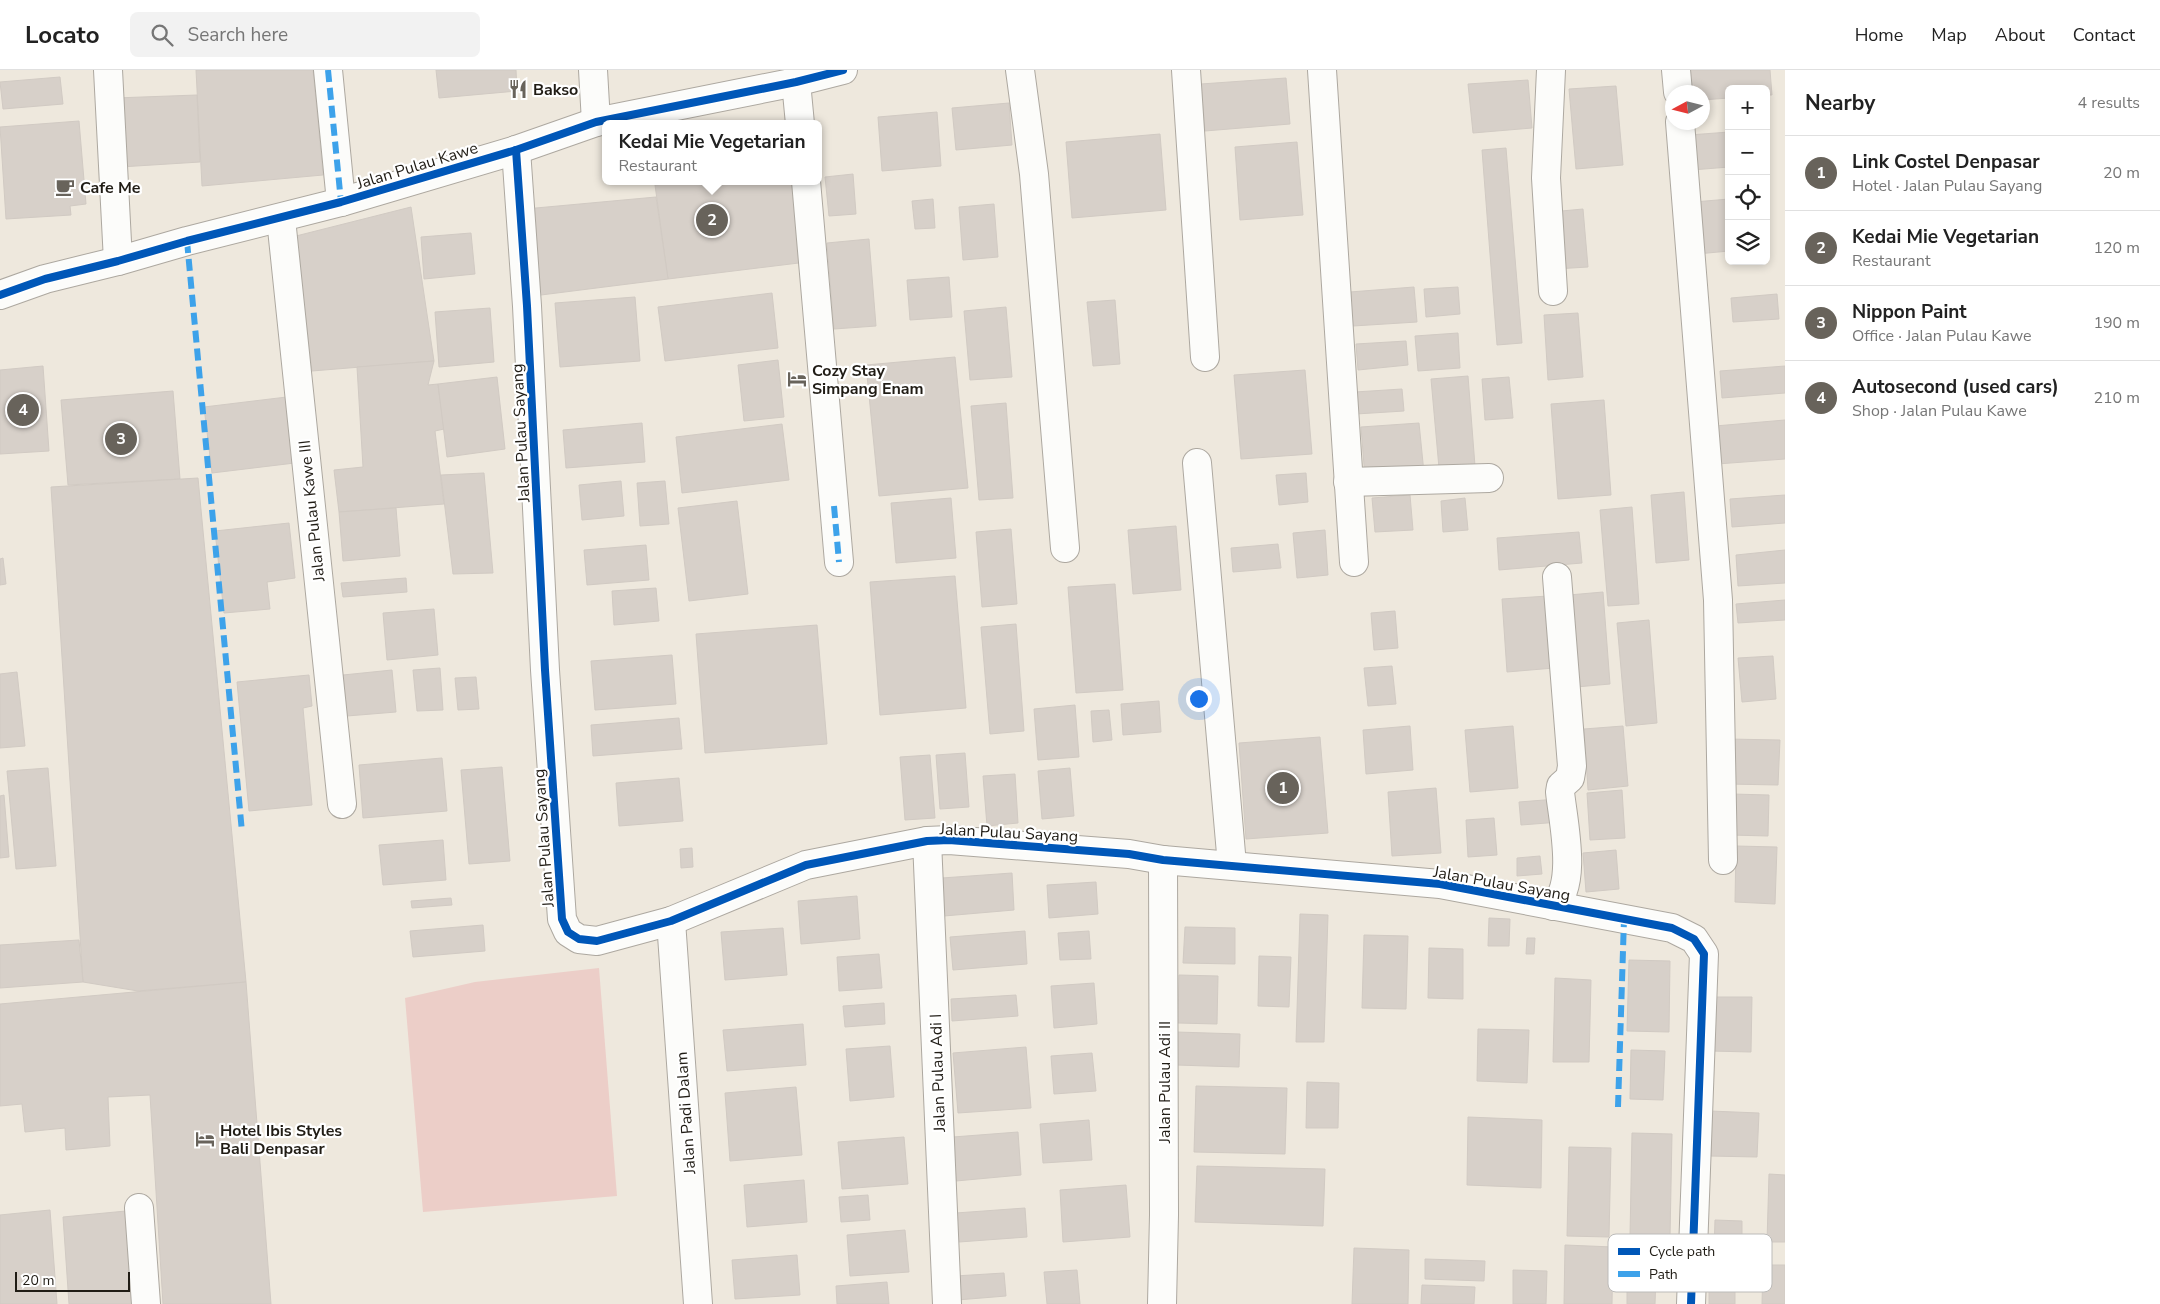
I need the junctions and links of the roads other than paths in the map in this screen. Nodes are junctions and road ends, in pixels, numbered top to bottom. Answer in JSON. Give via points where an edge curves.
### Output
{"nodes":[{"id":1,"x":108,"y":70,"type":"edge"},
{"id":2,"x":328,"y":70,"type":"edge"},
{"id":3,"x":593,"y":70,"type":"edge"},
{"id":4,"x":838,"y":70,"type":"edge"},
{"id":5,"x":1020,"y":70,"type":"edge"},
{"id":6,"x":1186,"y":70,"type":"edge"},
{"id":7,"x":1322,"y":70,"type":"edge"},
{"id":8,"x":1551,"y":70,"type":"edge"},
{"id":9,"x":1676,"y":70,"type":"edge"},
{"id":10,"x":796,"y":82,"type":"junction"},
{"id":11,"x":1677,"y":85,"type":"edge"},
{"id":12,"x":606,"y":120,"type":"edge"},
{"id":13,"x":800,"y":120,"type":"edge"},
{"id":14,"x":602,"y":121,"type":"edge"},
{"id":15,"x":596,"y":122,"type":"junction"},
{"id":16,"x":1681,"y":130,"type":"edge"},
{"id":17,"x":516,"y":150,"type":"junction"},
{"id":18,"x":806,"y":185,"type":"edge"},
{"id":19,"x":341,"y":202,"type":"junction"},
{"id":20,"x":281,"y":219,"type":"junction"},
{"id":21,"x":118,"y":261,"type":"junction"},
{"id":22,"x":1553,"y":291,"type":"dead end"},
{"id":23,"x":0,"y":294,"type":"edge"},
{"id":24,"x":1205,"y":357,"type":"dead end"},
{"id":25,"x":1197,"y":463,"type":"dead end"},
{"id":26,"x":1489,"y":478,"type":"dead end"},
{"id":27,"x":1348,"y":482,"type":"junction"},
{"id":28,"x":1065,"y":548,"type":"dead end"},
{"id":29,"x":839,"y":562,"type":"dead end"},
{"id":30,"x":1354,"y":562,"type":"dead end"},
{"id":31,"x":1556,"y":577,"type":"dead end"},
{"id":32,"x":342,"y":804,"type":"dead end"},
{"id":33,"x":928,"y":841,"type":"junction"},
{"id":34,"x":1163,"y":860,"type":"junction"},
{"id":35,"x":1723,"y":860,"type":"dead end"},
{"id":36,"x":1232,"y":865,"type":"junction"},
{"id":37,"x":1553,"y":906,"type":"junction"},
{"id":38,"x":671,"y":921,"type":"junction"},
{"id":39,"x":139,"y":1208,"type":"dead end"},
{"id":40,"x":1694,"y":1234,"type":"edge"},
{"id":41,"x":146,"y":1304,"type":"edge"},
{"id":42,"x":698,"y":1304,"type":"edge"},
{"id":43,"x":947,"y":1304,"type":"edge"},
{"id":44,"x":1162,"y":1304,"type":"edge"}],
"edges":[{"from":1,"to":21,"type":"street"},
{"from":2,"to":19,"type":"street"},
{"from":3,"to":15,"type":"street"},
{"from":4,"to":10,"type":"street","name":"Jalan Pulau Kawe"},
{"from":5,"to":28,"type":"street","via":[[1034,174]]},
{"from":6,"to":24,"type":"street"},
{"from":7,"to":27,"type":"street"},
{"from":8,"to":22,"type":"street","via":[[1546,178]]},
{"from":9,"to":11,"type":"street"},
{"from":10,"to":12,"type":"street","name":"Jalan Pulau Kawe"},
{"from":10,"to":13,"type":"street"},
{"from":14,"to":15,"type":"street","name":"Jalan Pulau Kawe"},
{"from":15,"to":17,"type":"street","name":"Jalan Pulau Kawe"},
{"from":16,"to":35,"type":"street","via":[[1718,600]]},
{"from":17,"to":19,"type":"street","name":"Jalan Pulau Kawe"},
{"from":17,"to":38,"type":"street","name":"Jalan Pulau Sayang","via":[[562,919],[568,932],[579,939],[597,941]]},
{"from":18,"to":29,"type":"street"},
{"from":19,"to":20,"type":"street","name":"Jalan Pulau Kawe"},
{"from":20,"to":21,"type":"street","name":"Jalan Pulau Kawe","via":[[187,240]]},
{"from":20,"to":32,"type":"street","name":"Jalan Pulau Kawe III"},
{"from":21,"to":23,"type":"street","name":"Jalan Pulau Kawe"},
{"from":25,"to":36,"type":"street"},
{"from":26,"to":27,"type":"street"},
{"from":27,"to":30,"type":"street"},
{"from":31,"to":37,"type":"street","via":[[1572,766],[1570,778],[1561,786],[1560,792],[1567,878],[1561,897]]},
{"from":33,"to":34,"type":"street","name":"Jalan Pulau Sayang","via":[[1129,854]]},
{"from":33,"to":38,"type":"street","name":"Jalan Pulau Sayang","via":[[806,865]]},
{"from":33,"to":43,"type":"street","name":"Jalan Pulau Adi I"},
{"from":34,"to":36,"type":"street","name":"Jalan Pulau Sayang"},
{"from":34,"to":44,"type":"street","name":"Jalan Pulau Adi II"},
{"from":36,"to":37,"type":"street","name":"Jalan Pulau Sayang","via":[[1440,884]]},
{"from":37,"to":40,"type":"street","name":"Jalan Pulau Sayang","via":[[1672,928],[1694,939],[1704,954]]},
{"from":38,"to":42,"type":"street","name":"Jalan Padi Dalam"},
{"from":39,"to":41,"type":"street"}]}
